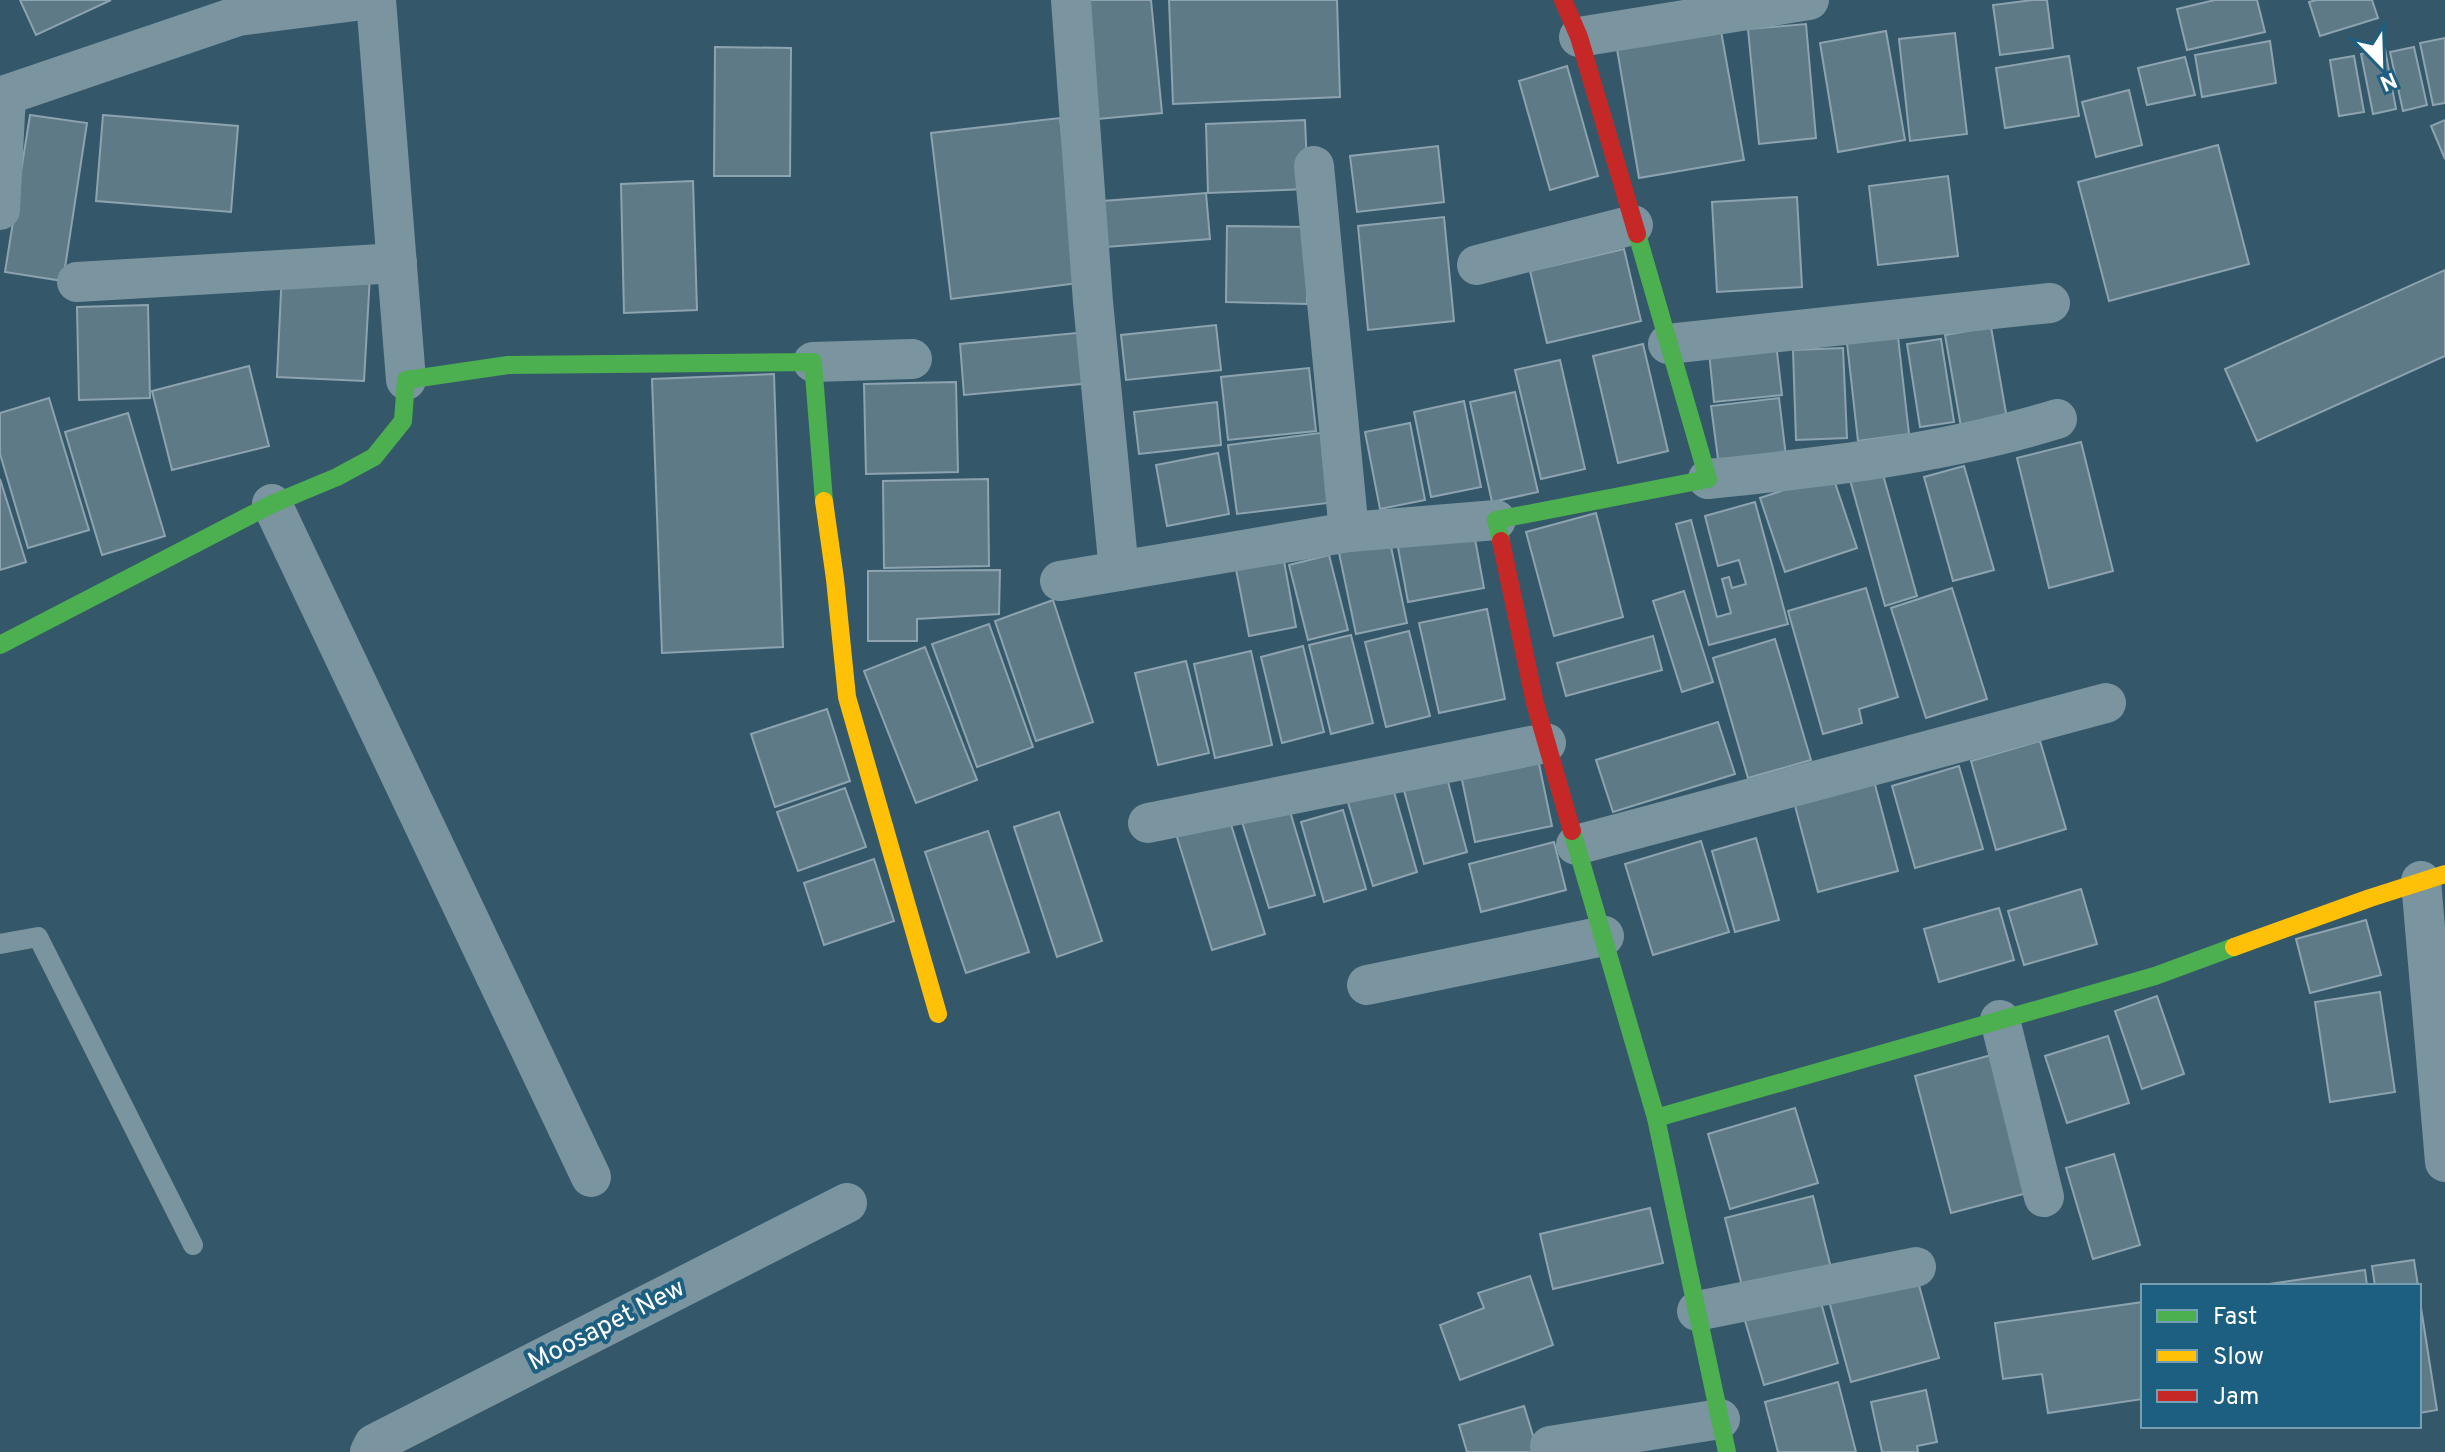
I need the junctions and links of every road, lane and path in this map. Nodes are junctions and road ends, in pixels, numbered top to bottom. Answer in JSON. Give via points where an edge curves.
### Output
{"nodes":[{"id":1,"x":363,"y":0,"type":"edge"},
{"id":2,"x":376,"y":0,"type":"edge"},
{"id":3,"x":1071,"y":0,"type":"edge"},
{"id":4,"x":1563,"y":0,"type":"edge"},
{"id":5,"x":1809,"y":0,"type":"edge"},
{"id":6,"x":1579,"y":37,"type":"junction"},
{"id":7,"x":3,"y":96,"type":"edge"},
{"id":8,"x":1314,"y":166,"type":"dead end"},
{"id":9,"x":0,"y":210,"type":"edge"},
{"id":10,"x":1633,"y":225,"type":"junction"},
{"id":11,"x":397,"y":263,"type":"junction"},
{"id":12,"x":1477,"y":265,"type":"dead end"},
{"id":13,"x":77,"y":282,"type":"dead end"},
{"id":14,"x":2050,"y":303,"type":"dead end"},
{"id":15,"x":1668,"y":344,"type":"junction"},
{"id":16,"x":912,"y":359,"type":"dead end"},
{"id":17,"x":813,"y":362,"type":"junction"},
{"id":18,"x":406,"y":380,"type":"junction"},
{"id":19,"x":2057,"y":419,"type":"dead end"},
{"id":20,"x":1708,"y":479,"type":"junction"},
{"id":21,"x":272,"y":504,"type":"junction"},
{"id":22,"x":1496,"y":520,"type":"junction"},
{"id":23,"x":1349,"y":532,"type":"junction"},
{"id":24,"x":1119,"y":571,"type":"junction"},
{"id":25,"x":1060,"y":581,"type":"dead end"},
{"id":26,"x":0,"y":645,"type":"edge"},
{"id":27,"x":2106,"y":703,"type":"dead end"},
{"id":28,"x":1546,"y":743,"type":"junction"},
{"id":29,"x":1148,"y":823,"type":"dead end"},
{"id":30,"x":1576,"y":845,"type":"junction"},
{"id":31,"x":2433,"y":877,"type":"edge"},
{"id":32,"x":1604,"y":936,"type":"junction"},
{"id":33,"x":0,"y":944,"type":"edge"},
{"id":34,"x":1367,"y":985,"type":"dead end"},
{"id":35,"x":938,"y":1014,"type":"dead end"},
{"id":36,"x":2000,"y":1020,"type":"junction"},
{"id":37,"x":1656,"y":1118,"type":"junction"},
{"id":38,"x":2445,"y":1162,"type":"edge"},
{"id":39,"x":591,"y":1177,"type":"dead end"},
{"id":40,"x":2044,"y":1197,"type":"dead end"},
{"id":41,"x":847,"y":1203,"type":"dead end"},
{"id":42,"x":193,"y":1245,"type":"dead end"},
{"id":43,"x":1916,"y":1267,"type":"dead end"},
{"id":44,"x":1697,"y":1311,"type":"junction"},
{"id":45,"x":1723,"y":1436,"type":"edge"},
{"id":46,"x":1550,"y":1446,"type":"dead end"},
{"id":47,"x":370,"y":1452,"type":"edge"}],
"edges":[{"from":1,"to":7,"type":"street","via":[[238,16]]},
{"from":2,"to":11,"type":"street"},
{"from":3,"to":24,"type":"street"},
{"from":4,"to":6,"type":"street"},
{"from":5,"to":6,"type":"street"},
{"from":6,"to":10,"type":"street"},
{"from":7,"to":9,"type":"street"},
{"from":8,"to":23,"type":"street"},
{"from":10,"to":12,"type":"street"},
{"from":10,"to":15,"type":"street"},
{"from":11,"to":13,"type":"street"},
{"from":11,"to":18,"type":"street"},
{"from":14,"to":15,"type":"street"},
{"from":15,"to":20,"type":"street"},
{"from":16,"to":17,"type":"street"},
{"from":17,"to":18,"type":"street","via":[[508,365]]},
{"from":17,"to":35,"type":"street","via":[[820,477],[847,697]]},
{"from":18,"to":21,"type":"street","via":[[403,421],[374,457]]},
{"from":19,"to":20,"type":"street","via":[[1939,450]]},
{"from":20,"to":22,"type":"street"},
{"from":21,"to":26,"type":"street"},
{"from":21,"to":39,"type":"street"},
{"from":22,"to":23,"type":"street"},
{"from":22,"to":28,"type":"street"},
{"from":23,"to":24,"type":"street"},
{"from":24,"to":25,"type":"street"},
{"from":27,"to":30,"type":"street"},
{"from":28,"to":29,"type":"street"},
{"from":28,"to":30,"type":"street"},
{"from":30,"to":32,"type":"street"},
{"from":31,"to":36,"type":"street","via":[[2155,976]]},
{"from":31,"to":38,"type":"street"},
{"from":32,"to":34,"type":"street"},
{"from":32,"to":37,"type":"street"},
{"from":33,"to":42,"type":"lane","via":[[38,937]]},
{"from":36,"to":37,"type":"street"},
{"from":36,"to":40,"type":"street"},
{"from":37,"to":44,"type":"street"},
{"from":41,"to":47,"type":"street","name":"Moosapet New","via":[[374,1444]]},
{"from":43,"to":44,"type":"street"},
{"from":44,"to":45,"type":"street"},
{"from":45,"to":46,"type":"street"}]}
